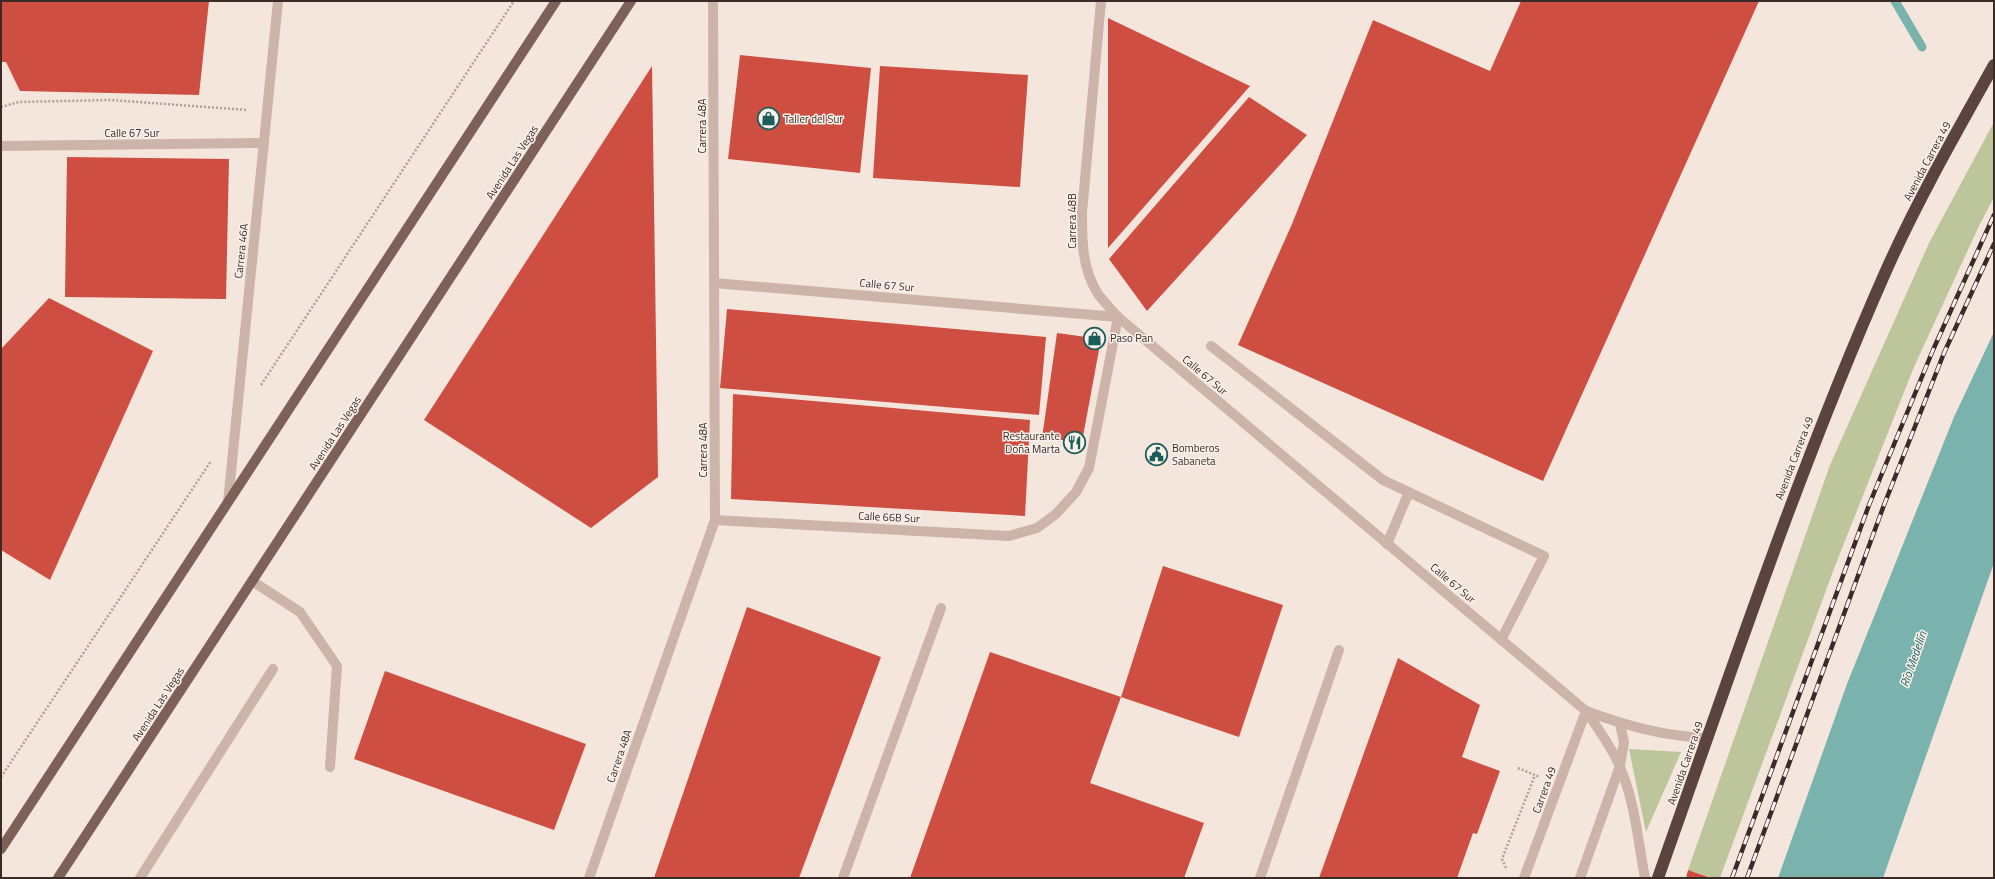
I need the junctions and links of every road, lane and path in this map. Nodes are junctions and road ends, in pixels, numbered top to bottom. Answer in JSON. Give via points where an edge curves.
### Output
{"nodes":[{"id":1,"x":278,"y":1,"type":"edge"},
{"id":2,"x":556,"y":1,"type":"edge"},
{"id":3,"x":631,"y":1,"type":"edge"},
{"id":4,"x":713,"y":1,"type":"edge"},
{"id":5,"x":1101,"y":1,"type":"edge"},
{"id":6,"x":1994,"y":65,"type":"edge"},
{"id":7,"x":1,"y":107,"type":"edge"},
{"id":8,"x":267,"y":111,"type":"junction"},
{"id":9,"x":264,"y":144,"type":"junction"},
{"id":10,"x":1,"y":146,"type":"edge"},
{"id":11,"x":714,"y":283,"type":"junction"},
{"id":12,"x":1118,"y":317,"type":"junction"},
{"id":13,"x":1211,"y":346,"type":"dead end"},
{"id":14,"x":1409,"y":492,"type":"junction"},
{"id":15,"x":228,"y":502,"type":"junction"},
{"id":16,"x":715,"y":520,"type":"junction"},
{"id":17,"x":1387,"y":544,"type":"junction"},
{"id":18,"x":252,"y":581,"type":"junction"},
{"id":19,"x":941,"y":608,"type":"dead end"},
{"id":20,"x":1501,"y":640,"type":"junction"},
{"id":21,"x":1340,"y":650,"type":"dead end"},
{"id":22,"x":273,"y":669,"type":"dead end"},
{"id":23,"x":1586,"y":711,"type":"junction"},
{"id":24,"x":1620,"y":724,"type":"junction"},
{"id":25,"x":1707,"y":738,"type":"junction"},
{"id":26,"x":1620,"y":766,"type":"junction"},
{"id":27,"x":330,"y":767,"type":"dead end"},
{"id":28,"x":1534,"y":775,"type":"dead end"},
{"id":29,"x":1,"y":849,"type":"edge"},
{"id":30,"x":1502,"y":859,"type":"dead end"},
{"id":31,"x":58,"y":878,"type":"edge"},
{"id":32,"x":140,"y":878,"type":"edge"},
{"id":33,"x":589,"y":878,"type":"edge"},
{"id":34,"x":843,"y":878,"type":"edge"},
{"id":35,"x":1260,"y":878,"type":"edge"},
{"id":36,"x":1524,"y":878,"type":"edge"},
{"id":37,"x":1580,"y":878,"type":"edge"},
{"id":38,"x":1645,"y":878,"type":"edge"},
{"id":39,"x":1658,"y":878,"type":"edge"}],
"edges":[{"from":1,"to":8,"type":"street","name":"Carrera 46A"},
{"from":2,"to":15,"type":"main road"},
{"from":3,"to":18,"type":"main road","name":"Avenida Las Vegas"},
{"from":4,"to":11,"type":"street","name":"Carrera 48A"},
{"from":5,"to":12,"type":"street","name":"Carrera 48B","via":[[1082,212],[1082,241],[1087,273],[1098,294]]},
{"from":6,"to":25,"type":"highway","name":"Avenida Carrera 49","via":[[1928,183],[1886,271],[1788,510]]},
{"from":7,"to":8,"type":"path","via":[[19,102],[111,100]]},
{"from":8,"to":9,"type":"street","name":"Carrera 46A"},
{"from":9,"to":10,"type":"street","name":"Calle 67 Sur"},
{"from":9,"to":15,"type":"street","name":"Carrera 46A"},
{"from":11,"to":12,"type":"street","name":"Calle 67 Sur"},
{"from":11,"to":16,"type":"street","name":"Carrera 48A"},
{"from":12,"to":16,"type":"street","name":"Calle 66B Sur","via":[[1089,468],[1076,492],[1056,514],[1037,528],[1009,536]]},
{"from":12,"to":17,"type":"street","name":"Calle 67 Sur"},
{"from":13,"to":14,"type":"street","via":[[1383,480]]},
{"from":14,"to":17,"type":"street"},
{"from":14,"to":20,"type":"street","via":[[1544,556]]},
{"from":15,"to":29,"type":"main road"},
{"from":16,"to":33,"type":"street","name":"Carrera 48A"},
{"from":17,"to":20,"type":"street","name":"Calle 67 Sur"},
{"from":18,"to":27,"type":"street","via":[[300,612],[337,666]]},
{"from":18,"to":31,"type":"main road","name":"Avenida Las Vegas"},
{"from":19,"to":34,"type":"street"},
{"from":20,"to":23,"type":"street","name":"Calle 67 Sur"},
{"from":21,"to":35,"type":"street"},
{"from":22,"to":32,"type":"street"},
{"from":23,"to":24,"type":"street","name":"Calle 67 Sur"},
{"from":23,"to":26,"type":"street","name":"Calle 67 Sur"},
{"from":23,"to":36,"type":"street","name":"Carrera 49"},
{"from":24,"to":25,"type":"street","name":"Calle 67 Sur","via":[[1679,737]]},
{"from":24,"to":26,"type":"street","via":[[1624,742]]},
{"from":25,"to":39,"type":"highway","name":"Avenida Carrera 49"},
{"from":26,"to":37,"type":"street"},
{"from":26,"to":38,"type":"street","name":"Calle 67 Sur","via":[[1634,814]]},
{"from":28,"to":30,"type":"path"}]}
